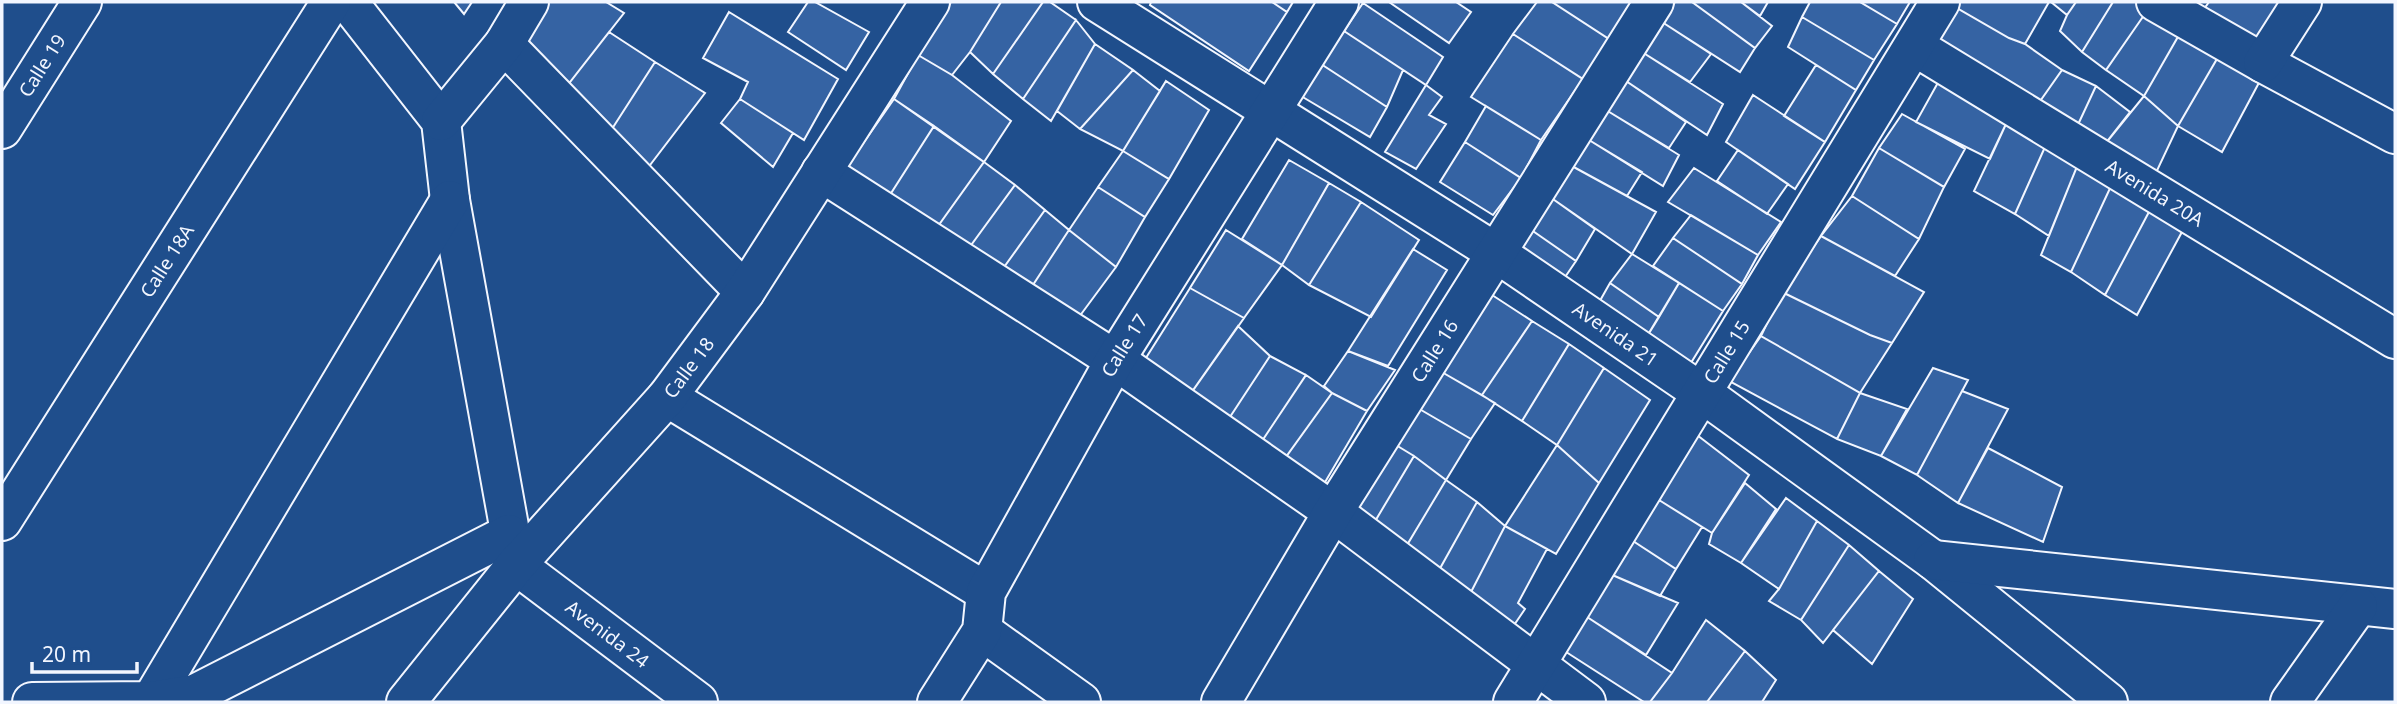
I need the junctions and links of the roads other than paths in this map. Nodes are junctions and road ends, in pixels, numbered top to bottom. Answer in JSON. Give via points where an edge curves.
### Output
{"nodes":[{"id":1,"x":82,"y":2,"type":"edge"},
{"id":2,"x":331,"y":2,"type":"edge"},
{"id":3,"x":348,"y":2,"type":"edge"},
{"id":4,"x":529,"y":2,"type":"edge"},
{"id":5,"x":930,"y":2,"type":"edge"},
{"id":6,"x":1097,"y":2,"type":"edge"},
{"id":7,"x":1339,"y":2,"type":"edge"},
{"id":8,"x":1654,"y":2,"type":"edge"},
{"id":9,"x":1940,"y":2,"type":"edge"},
{"id":10,"x":2156,"y":2,"type":"edge"},
{"id":11,"x":2302,"y":2,"type":"edge"},
{"id":12,"x":504,"y":44,"type":"junction"},
{"id":13,"x":1914,"y":46,"type":"junction"},
{"id":14,"x":2263,"y":63,"type":"junction"},
{"id":15,"x":1271,"y":111,"type":"junction"},
{"id":16,"x":441,"y":121,"type":"junction"},
{"id":17,"x":2,"y":129,"type":"edge"},
{"id":18,"x":2395,"y":134,"type":"edge"},
{"id":19,"x":821,"y":172,"type":"junction"},
{"id":20,"x":450,"y":200,"type":"junction"},
{"id":21,"x":1495,"y":252,"type":"junction"},
{"id":22,"x":744,"y":292,"type":"junction"},
{"id":23,"x":2395,"y":340,"type":"edge"},
{"id":24,"x":1115,"y":360,"type":"junction"},
{"id":25,"x":1702,"y":393,"type":"junction"},
{"id":26,"x":667,"y":397,"type":"junction"},
{"id":27,"x":1333,"y":512,"type":"junction"},
{"id":28,"x":2,"y":522,"type":"edge"},
{"id":29,"x":512,"y":549,"type":"junction"},
{"id":30,"x":1933,"y":560,"type":"junction"},
{"id":31,"x":986,"y":592,"type":"junction"},
{"id":32,"x":2358,"y":606,"type":"junction"},
{"id":33,"x":2395,"y":609,"type":"edge"},
{"id":34,"x":982,"y":631,"type":"junction"},
{"id":35,"x":1537,"y":664,"type":"junction"},
{"id":36,"x":151,"y":701,"type":"edge"},
{"id":37,"x":32,"y":702,"type":"edge"},
{"id":38,"x":406,"y":702,"type":"edge"},
{"id":39,"x":698,"y":702,"type":"edge"},
{"id":40,"x":937,"y":702,"type":"edge"},
{"id":41,"x":1081,"y":702,"type":"edge"},
{"id":42,"x":1221,"y":702,"type":"edge"},
{"id":43,"x":1513,"y":702,"type":"edge"},
{"id":44,"x":1586,"y":702,"type":"edge"},
{"id":45,"x":2108,"y":702,"type":"edge"},
{"id":46,"x":2290,"y":702,"type":"edge"}],
"edges":[{"from":1,"to":17,"type":"street","name":"Calle 19"},
{"from":2,"to":28,"type":"street","name":"Calle 18A"},
{"from":3,"to":16,"type":"street"},
{"from":4,"to":12,"type":"street"},
{"from":5,"to":19,"type":"street","name":"Calle 18"},
{"from":6,"to":15,"type":"street","name":"Avenida 21"},
{"from":7,"to":15,"type":"street","name":"Calle 17"},
{"from":8,"to":21,"type":"street","name":"Calle 16"},
{"from":9,"to":13,"type":"street","name":"Calle 15"},
{"from":10,"to":14,"type":"street"},
{"from":11,"to":14,"type":"street"},
{"from":12,"to":16,"type":"street"},
{"from":12,"to":22,"type":"street"},
{"from":13,"to":23,"type":"street","name":"Avenida 20A"},
{"from":13,"to":25,"type":"street","name":"Calle 15"},
{"from":14,"to":18,"type":"street"},
{"from":15,"to":21,"type":"street","name":"Avenida 21"},
{"from":15,"to":24,"type":"street","name":"Calle 17"},
{"from":16,"to":20,"type":"street"},
{"from":19,"to":22,"type":"street","name":"Calle 18"},
{"from":19,"to":24,"type":"street"},
{"from":20,"to":29,"type":"street"},
{"from":20,"to":36,"type":"street"},
{"from":21,"to":25,"type":"street","name":"Avenida 21"},
{"from":21,"to":27,"type":"street","name":"Calle 16"},
{"from":22,"to":26,"type":"street","name":"Calle 18"},
{"from":24,"to":27,"type":"street"},
{"from":24,"to":31,"type":"street","name":"Calle 17"},
{"from":25,"to":30,"type":"street","name":"Avenida 21"},
{"from":25,"to":35,"type":"street","name":"Calle 15"},
{"from":26,"to":29,"type":"street","name":"Calle 18"},
{"from":26,"to":31,"type":"street"},
{"from":27,"to":35,"type":"street"},
{"from":27,"to":42,"type":"street","name":"Calle 16"},
{"from":29,"to":36,"type":"street","via":[[195,694]]},
{"from":29,"to":38,"type":"street","name":"Calle 18"},
{"from":29,"to":39,"type":"street","name":"Avenida 24"},
{"from":30,"to":32,"type":"street"},
{"from":30,"to":45,"type":"street","name":"Avenida 21"},
{"from":31,"to":34,"type":"street","name":"Calle 17"},
{"from":32,"to":33,"type":"street"},
{"from":32,"to":46,"type":"street"},
{"from":34,"to":40,"type":"street","name":"Calle 17"},
{"from":34,"to":41,"type":"street"},
{"from":35,"to":43,"type":"street","name":"Calle 15"},
{"from":35,"to":44,"type":"street"},
{"from":36,"to":37,"type":"street"}]}
